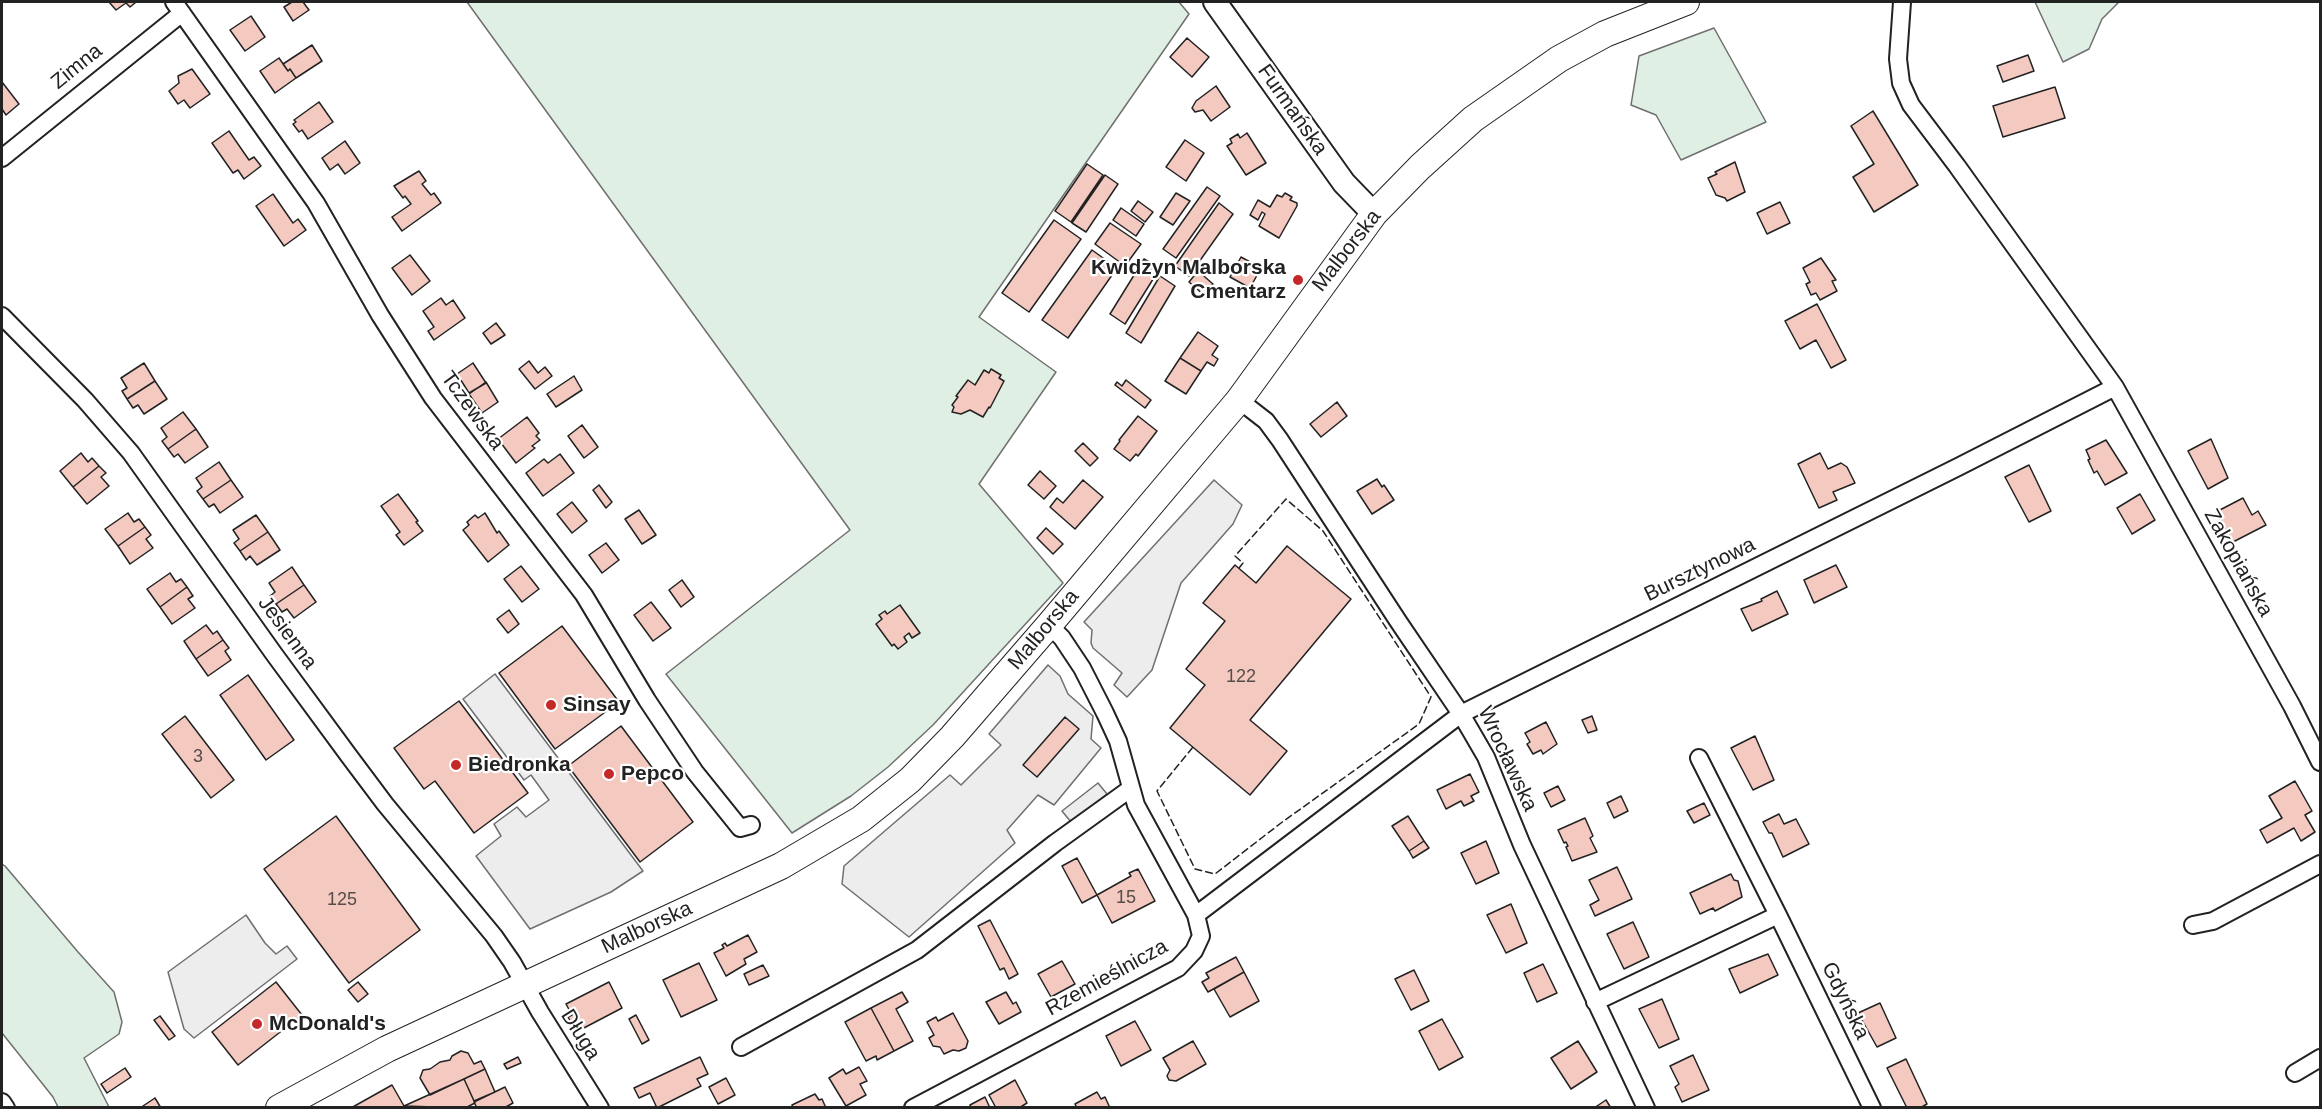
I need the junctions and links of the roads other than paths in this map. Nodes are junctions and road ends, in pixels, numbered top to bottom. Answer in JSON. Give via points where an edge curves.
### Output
{"nodes":[{"id":1,"x":1215,"y":2,"type":"edge"},
{"id":2,"x":1686,"y":2,"type":"edge"},
{"id":3,"x":1902,"y":2,"type":"edge"},
{"id":4,"x":178,"y":8,"type":"edge"},
{"id":5,"x":2,"y":158,"type":"edge"},
{"id":6,"x":1374,"y":214,"type":"junction"},
{"id":7,"x":2,"y":316,"type":"edge"},
{"id":8,"x":2115,"y":387,"type":"junction"},
{"id":9,"x":1239,"y":400,"type":"junction"},
{"id":10,"x":1049,"y":625,"type":"junction"},
{"id":11,"x":1461,"y":714,"type":"junction"},
{"id":12,"x":1699,"y":758,"type":"dead end"},
{"id":13,"x":2320,"y":762,"type":"edge"},
{"id":14,"x":1130,"y":789,"type":"junction"},
{"id":15,"x":751,"y":825,"type":"dead end"},
{"id":16,"x":2320,"y":864,"type":"edge"},
{"id":17,"x":1196,"y":915,"type":"junction"},
{"id":18,"x":1778,"y":915,"type":"junction"},
{"id":19,"x":2193,"y":925,"type":"dead end"},
{"id":20,"x":524,"y":985,"type":"junction"},
{"id":21,"x":1595,"y":1002,"type":"junction"},
{"id":22,"x":741,"y":1047,"type":"dead end"},
{"id":23,"x":2320,"y":1058,"type":"edge"},
{"id":24,"x":2295,"y":1073,"type":"dead end"},
{"id":25,"x":2,"y":1102,"type":"edge"},
{"id":26,"x":6,"y":1107,"type":"edge"},
{"id":27,"x":279,"y":1107,"type":"edge"},
{"id":28,"x":600,"y":1107,"type":"edge"},
{"id":29,"x":913,"y":1107,"type":"edge"},
{"id":30,"x":1646,"y":1107,"type":"edge"},
{"id":31,"x":1872,"y":1107,"type":"edge"}],
"edges":[{"from":1,"to":6,"type":"street","name":"Furmańska","via":[[1344,183]]},
{"from":2,"to":6,"type":"main road","name":"Malborska","via":[[1605,34],[1516,87],[1473,119]]},
{"from":3,"to":8,"type":"street","name":"Zakopiańska","via":[[1898,59],[1901,83],[1911,105]]},
{"from":4,"to":5,"type":"street","name":"Zimna"},
{"from":4,"to":15,"type":"street","name":"Tczewska","via":[[316,203],[433,398],[584,595],[695,772],[740,828]]},
{"from":6,"to":9,"type":"main road","name":"Malborska"},
{"from":7,"to":20,"type":"street","name":"Jesienna","via":[[131,453],[385,804],[494,936]]},
{"from":8,"to":11,"type":"street","name":"Bursztynowa"},
{"from":8,"to":13,"type":"street","name":"Zakopiańska"},
{"from":9,"to":10,"type":"main road","name":"Malborska"},
{"from":9,"to":11,"type":"street","name":"Wrocławska","via":[[1266,421],[1280,440]]},
{"from":10,"to":14,"type":"street","name":"Rzemieślnicza","via":[[1082,668],[1118,741]]},
{"from":10,"to":20,"type":"main road","name":"Malborska","via":[[952,737],[910,780],[861,819],[781,866]]},
{"from":11,"to":17,"type":"street","name":"Bursztynowa"},
{"from":11,"to":21,"type":"street","name":"Wrocławska","via":[[1486,757]]},
{"from":12,"to":18,"type":"street","name":"Gdyńska"},
{"from":14,"to":17,"type":"street","name":"Rzemieślnicza"},
{"from":14,"to":22,"type":"street","via":[[917,950]]},
{"from":16,"to":19,"type":"street","via":[[2212,921]]},
{"from":17,"to":29,"type":"street","name":"Rzemieślnicza","via":[[1201,936],[1194,951],[1178,968]]},
{"from":18,"to":21,"type":"street"},
{"from":18,"to":31,"type":"street","name":"Gdyńska"},
{"from":20,"to":27,"type":"main road","name":"Malborska","via":[[387,1049]]},
{"from":20,"to":28,"type":"street","name":"Długa"},
{"from":21,"to":30,"type":"street","name":"Wrocławska"},
{"from":23,"to":24,"type":"street"},
{"from":25,"to":26,"type":"street"}]}
